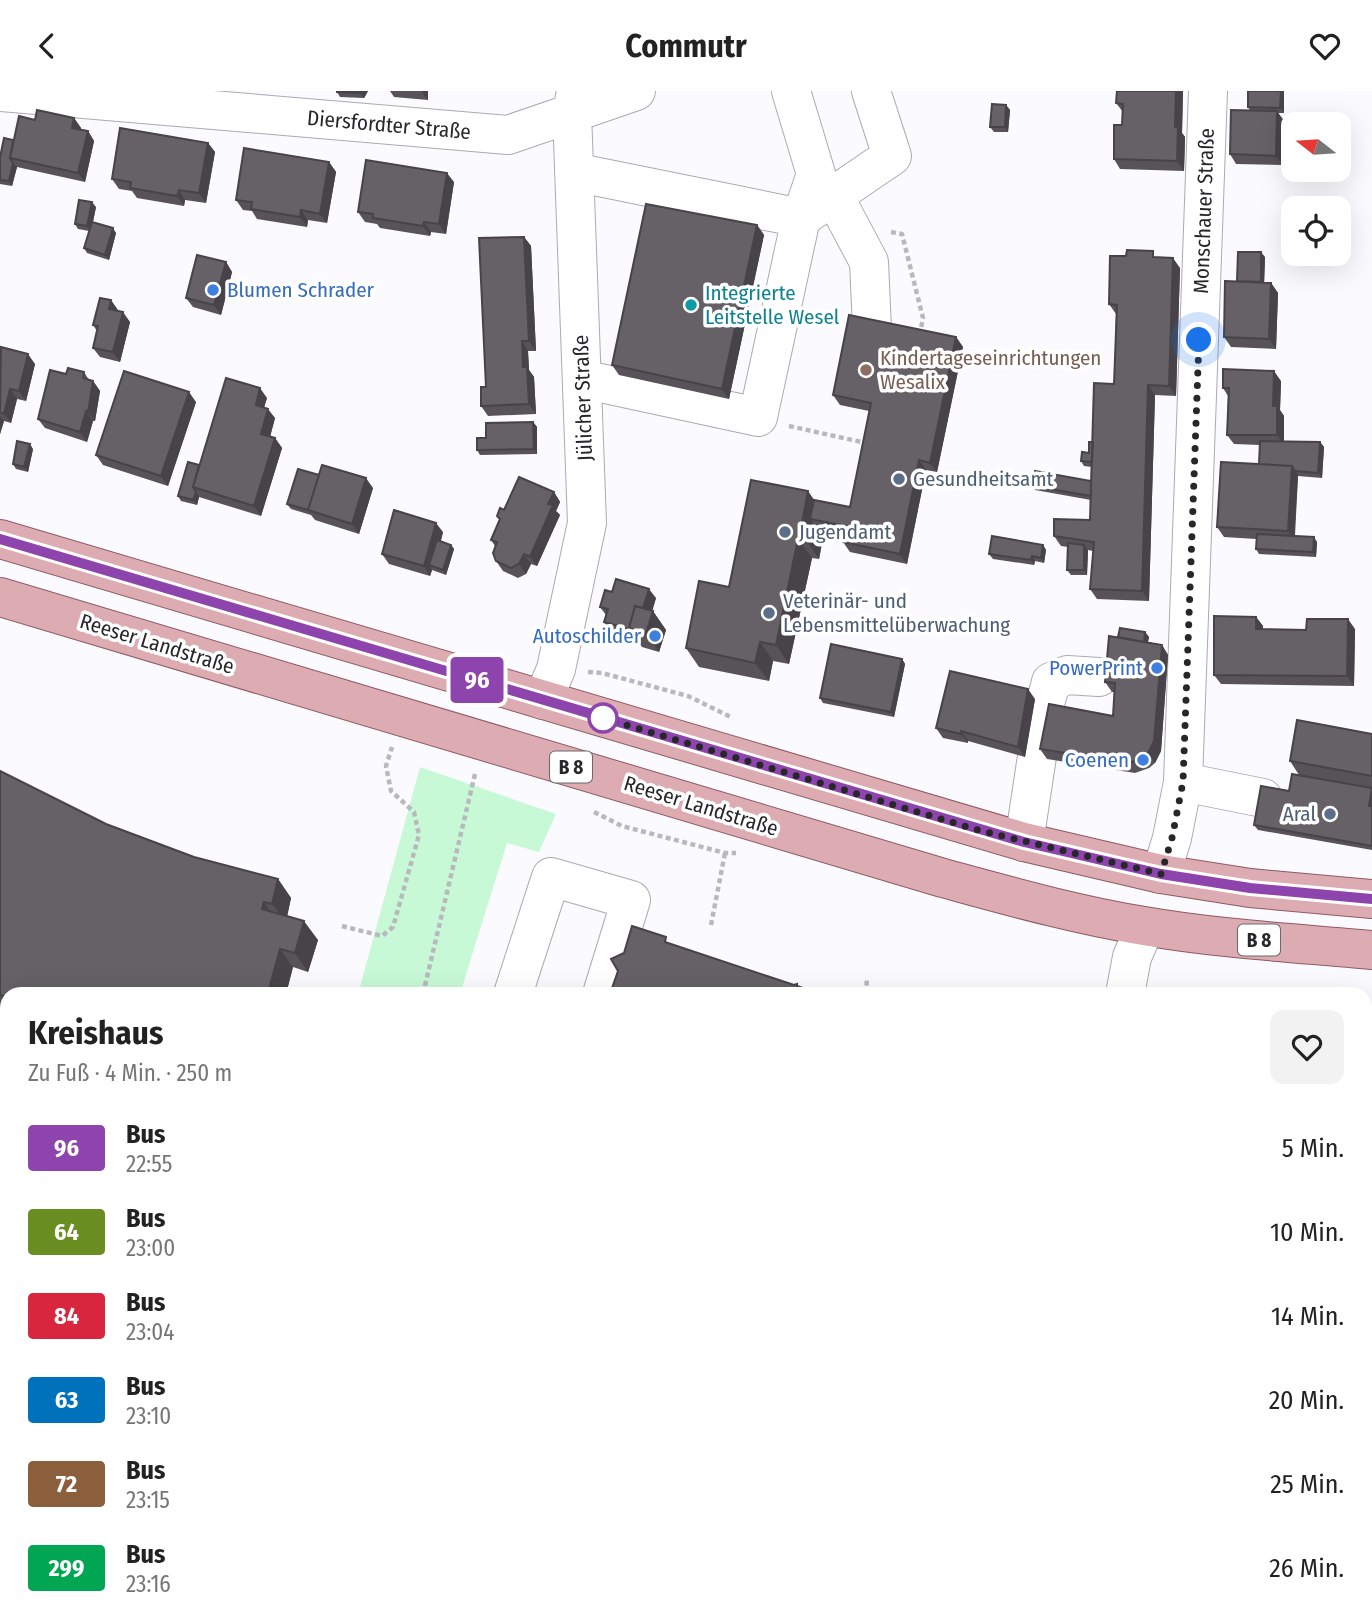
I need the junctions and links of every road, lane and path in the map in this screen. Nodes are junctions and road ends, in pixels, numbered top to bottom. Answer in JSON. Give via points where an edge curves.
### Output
{"nodes":[{"id":1,"x":636,"y":91,"type":"edge"},
{"id":2,"x":791,"y":91,"type":"edge"},
{"id":3,"x":871,"y":91,"type":"edge"},
{"id":4,"x":1208,"y":91,"type":"edge"},
{"id":5,"x":0,"y":92,"type":"edge"},
{"id":6,"x":134,"y":97,"type":"edge"},
{"id":7,"x":574,"y":102,"type":"edge"},
{"id":8,"x":574,"y":172,"type":"junction"},
{"id":9,"x":834,"y":195,"type":"junction"},
{"id":10,"x":801,"y":218,"type":"junction"},
{"id":11,"x":872,"y":328,"type":"edge"},
{"id":12,"x":582,"y":379,"type":"junction"},
{"id":13,"x":758,"y":417,"type":"junction"},
{"id":14,"x":871,"y":444,"type":"edge"},
{"id":15,"x":0,"y":538,"type":"edge"},
{"id":16,"x":0,"y":597,"type":"edge"},
{"id":17,"x":1099,"y":677,"type":"dead end"},
{"id":18,"x":543,"y":700,"type":"junction"},
{"id":19,"x":393,"y":743,"type":"dead end"},
{"id":20,"x":477,"y":767,"type":"dead end"},
{"id":21,"x":1183,"y":782,"type":"junction"},
{"id":22,"x":1263,"y":797,"type":"edge"},
{"id":23,"x":1024,"y":842,"type":"junction"},
{"id":24,"x":725,"y":853,"type":"dead end"},
{"id":25,"x":1161,"y":874,"type":"junction"},
{"id":26,"x":1372,"y":899,"type":"edge"},
{"id":27,"x":711,"y":925,"type":"dead end"},
{"id":28,"x":342,"y":926,"type":"dead end"},
{"id":29,"x":1145,"y":927,"type":"junction"},
{"id":30,"x":1372,"y":950,"type":"edge"},
{"id":31,"x":867,"y":978,"type":"dead end"},
{"id":32,"x":425,"y":987,"type":"edge"},
{"id":33,"x":515,"y":987,"type":"edge"},
{"id":34,"x":604,"y":987,"type":"edge"},
{"id":35,"x":866,"y":987,"type":"edge"},
{"id":36,"x":1126,"y":987,"type":"edge"}],
"edges":[{"from":1,"to":7,"type":"street","name":"Diersfordter Straße"},
{"from":2,"to":10,"type":"street","via":[[816,174]]},
{"from":3,"to":9,"type":"street","via":[[892,156]]},
{"from":4,"to":21,"type":"street","name":"Monschauer Straße"},
{"from":5,"to":6,"type":"street","name":"Diersfordter Straße"},
{"from":6,"to":7,"type":"street","name":"Diersfordter Straße","via":[[508,135]]},
{"from":7,"to":8,"type":"street","name":"Jülicher Straße"},
{"from":8,"to":10,"type":"street"},
{"from":8,"to":12,"type":"street","name":"Jülicher Straße"},
{"from":9,"to":10,"type":"street"},
{"from":9,"to":11,"type":"street","via":[[869,261]]},
{"from":10,"to":13,"type":"street"},
{"from":12,"to":13,"type":"street"},
{"from":12,"to":18,"type":"street","name":"Jülicher Straße","via":[[587,523],[555,669]]},
{"from":13,"to":14,"type":"path"},
{"from":15,"to":18,"type":"main road"},
{"from":16,"to":29,"type":"main road","name":"Reeser Landstraße","number":"B 8","via":[[943,878]]},
{"from":17,"to":23,"type":"street","via":[[1067,675],[1052,683]]},
{"from":18,"to":23,"type":"main road"},
{"from":19,"to":28,"type":"path","via":[[386,766],[391,791],[414,813],[419,835],[393,927],[382,936]]},
{"from":20,"to":32,"type":"path"},
{"from":21,"to":22,"type":"street"},
{"from":21,"to":25,"type":"street","name":"Monschauer Straße"},
{"from":23,"to":25,"type":"main road"},
{"from":24,"to":27,"type":"path"},
{"from":25,"to":26,"type":"main road"},
{"from":25,"to":29,"type":"main road"},
{"from":29,"to":30,"type":"main road","name":"Reeser Landstraße","number":"B 8"},
{"from":29,"to":36,"type":"street"},
{"from":31,"to":35,"type":"path"},
{"from":33,"to":34,"type":"street","via":[[551,877],[631,900]]}]}
